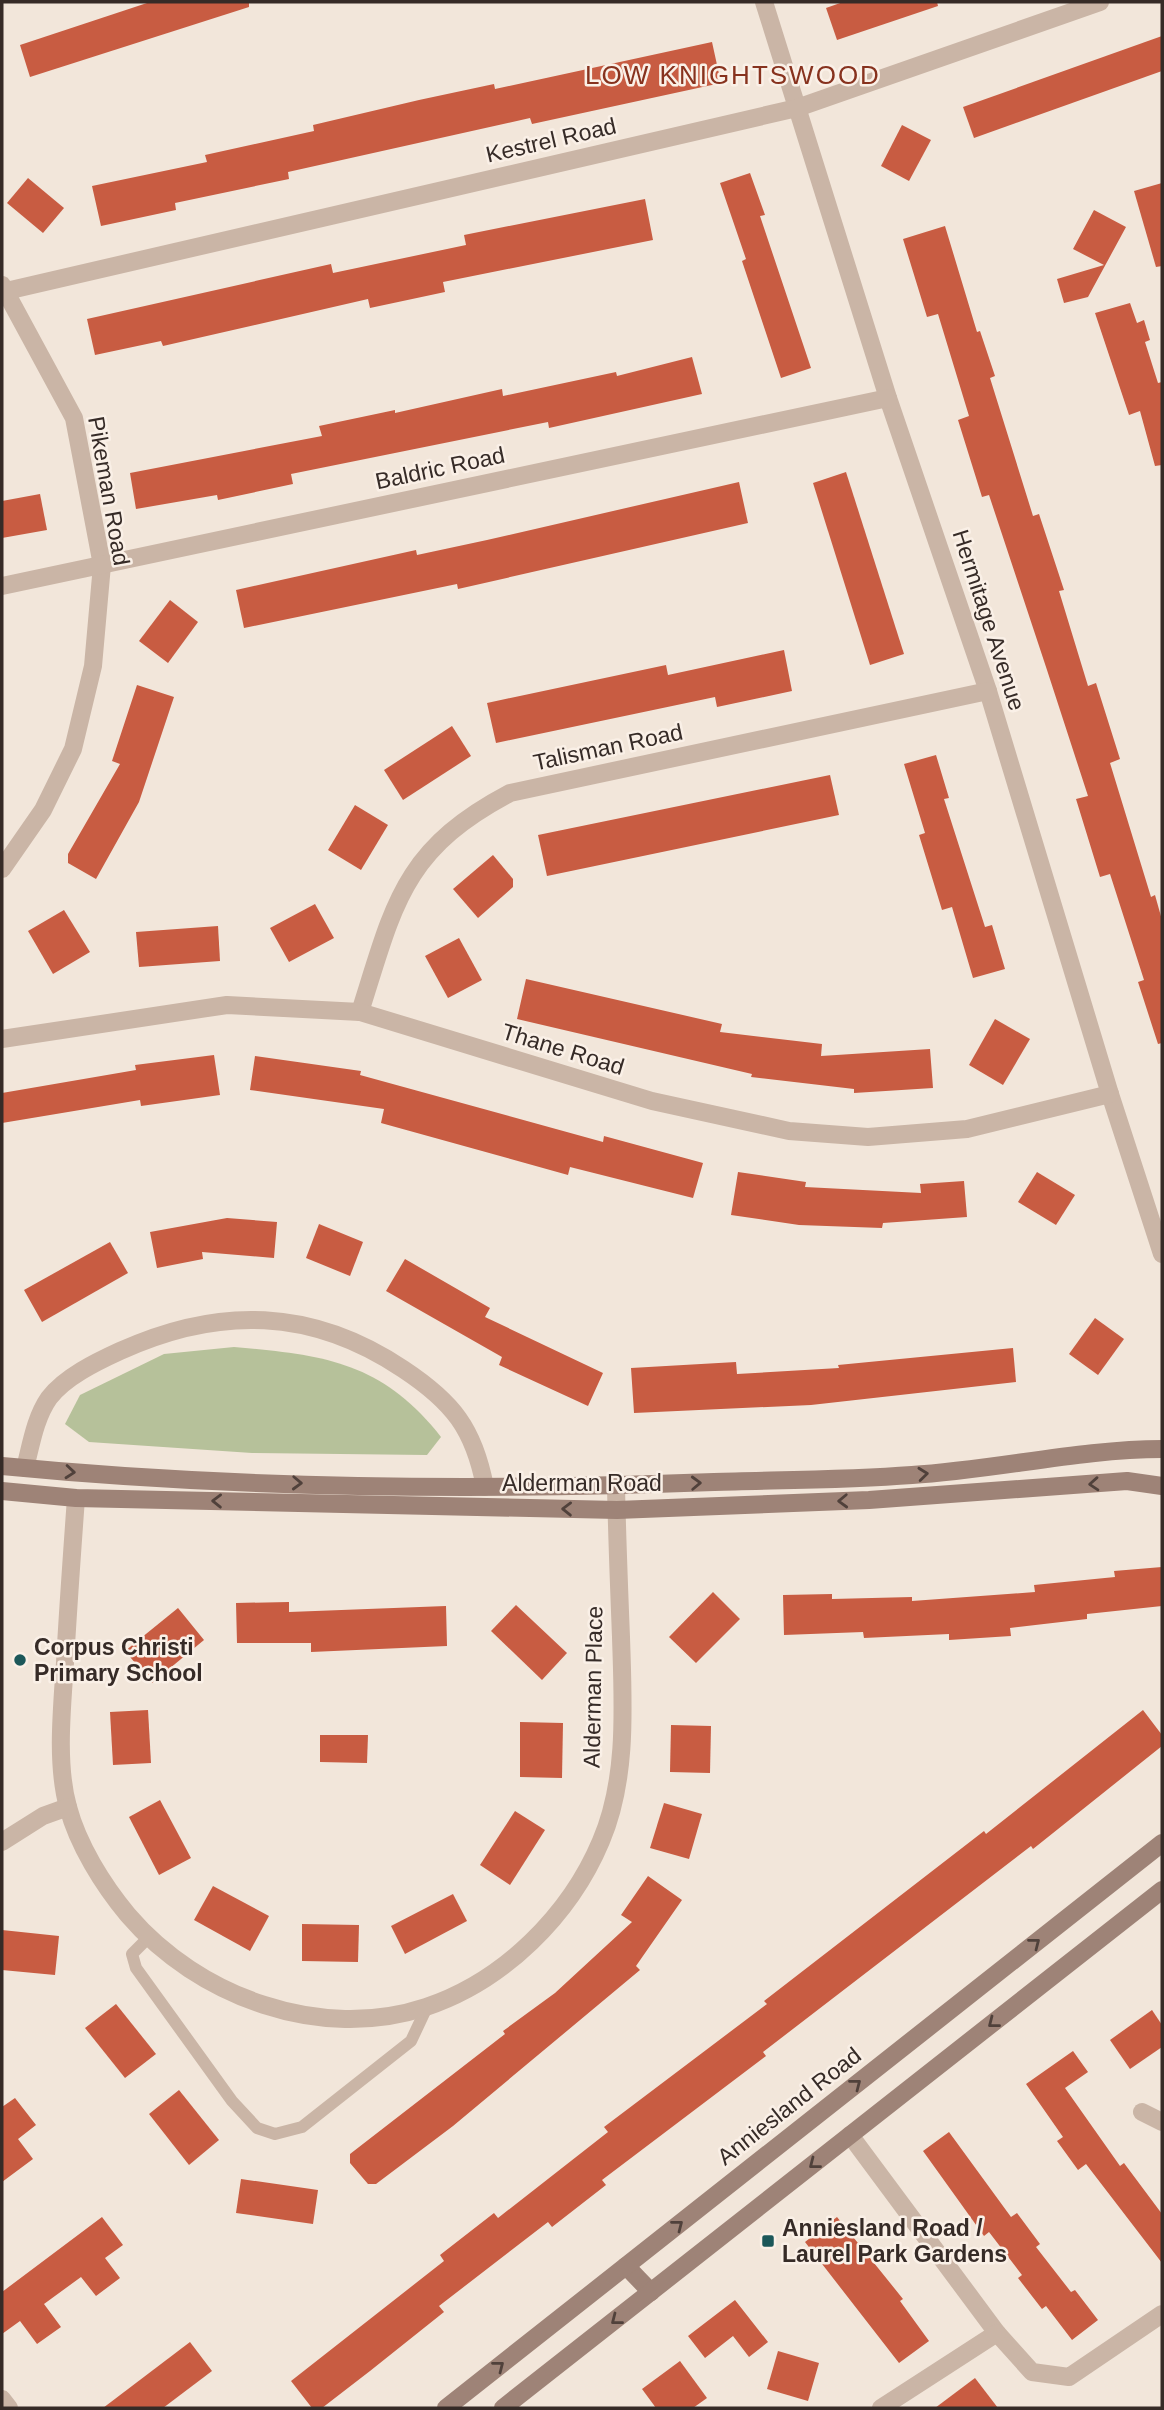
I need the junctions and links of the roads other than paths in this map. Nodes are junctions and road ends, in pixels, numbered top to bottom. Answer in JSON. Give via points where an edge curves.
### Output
{"nodes":[{"id":1,"x":764,"y":2,"type":"edge"},
{"id":2,"x":1100,"y":2,"type":"edge"},
{"id":3,"x":797,"y":108,"type":"junction"},
{"id":4,"x":3,"y":289,"type":"edge"},
{"id":5,"x":888,"y":398,"type":"junction"},
{"id":6,"x":102,"y":565,"type":"junction"},
{"id":7,"x":2,"y":586,"type":"edge"},
{"id":8,"x":988,"y":691,"type":"junction"},
{"id":9,"x":2,"y":869,"type":"edge"},
{"id":10,"x":359,"y":1012,"type":"junction"},
{"id":11,"x":2,"y":1039,"type":"edge"},
{"id":12,"x":1110,"y":1094,"type":"junction"},
{"id":13,"x":1162,"y":1254,"type":"edge"},
{"id":14,"x":1162,"y":1449,"type":"edge"},
{"id":15,"x":2,"y":1466,"type":"edge"},
{"id":16,"x":25,"y":1468,"type":"junction"},
{"id":17,"x":616,"y":1486,"type":"junction"},
{"id":18,"x":1162,"y":1486,"type":"edge"},
{"id":19,"x":485,"y":1487,"type":"junction"},
{"id":20,"x":2,"y":1491,"type":"edge"},
{"id":21,"x":76,"y":1498,"type":"junction"},
{"id":22,"x":617,"y":1510,"type":"junction"},
{"id":23,"x":68,"y":1807,"type":"junction"},
{"id":24,"x":2,"y":1842,"type":"edge"},
{"id":25,"x":1162,"y":1843,"type":"edge"},
{"id":26,"x":1162,"y":1891,"type":"edge"},
{"id":27,"x":148,"y":1938,"type":"junction"},
{"id":28,"x":427,"y":2007,"type":"junction"},
{"id":29,"x":1142,"y":2112,"type":"dead end"},
{"id":30,"x":1162,"y":2122,"type":"edge"},
{"id":31,"x":850,"y":2135,"type":"junction"},
{"id":32,"x":626,"y":2266,"type":"junction"},
{"id":33,"x":651,"y":2292,"type":"junction"},
{"id":34,"x":1162,"y":2314,"type":"edge"},
{"id":35,"x":997,"y":2333,"type":"junction"},
{"id":36,"x":2,"y":2399,"type":"edge"},
{"id":37,"x":9,"y":2408,"type":"edge"},
{"id":38,"x":446,"y":2408,"type":"edge"},
{"id":39,"x":503,"y":2408,"type":"edge"},
{"id":40,"x":881,"y":2408,"type":"edge"}],
"edges":[{"from":1,"to":3,"type":"street","name":"Hermitage Avenue"},
{"from":2,"to":3,"type":"street","name":"Kestrel Road"},
{"from":3,"to":4,"type":"street","name":"Kestrel Road"},
{"from":3,"to":5,"type":"street","name":"Hermitage Avenue"},
{"from":4,"to":6,"type":"street","name":"Pikeman Road","via":[[74,418]]},
{"from":5,"to":6,"type":"street","name":"Baldric Road"},
{"from":5,"to":8,"type":"street","name":"Hermitage Avenue"},
{"from":6,"to":7,"type":"street","name":"Baldric Road"},
{"from":6,"to":9,"type":"street","name":"Pikeman Road","via":[[93,666],[73,749],[43,810]]},
{"from":8,"to":10,"type":"street","name":"Talisman Road","via":[[510,793],[478,810],[417,865],[395,901]]},
{"from":8,"to":12,"type":"street","name":"Hermitage Avenue"},
{"from":10,"to":11,"type":"street","name":"Thane Road","via":[[227,1005]]},
{"from":10,"to":12,"type":"street","name":"Thane Road","via":[[652,1101],[789,1131],[867,1137],[967,1129]]},
{"from":12,"to":13,"type":"street","name":"Hermitage Avenue"},
{"from":17,"to":14,"type":"street","name":"Alderman Road","one_way":true,"via":[[913,1475]]},
{"from":15,"to":16,"type":"street","name":"Alderman Road"},
{"from":16,"to":19,"type":"street","name":"Alderman Road","one_way":true,"via":[[291,1483]]},
{"from":16,"to":19,"type":"street","name":"Alderman Road","via":[[51,1396],[101,1360],[166,1333],[202,1325],[271,1321],[344,1335],[413,1375],[466,1427],[479,1453]]},
{"from":17,"to":19,"type":"street","name":"Alderman Road"},
{"from":17,"to":22,"type":"street","name":"Alderman Place"},
{"from":18,"to":22,"type":"street","name":"Alderman Road","one_way":true,"via":[[1127,1481],[869,1500]]},
{"from":20,"to":21,"type":"street","name":"Alderman Road"},
{"from":22,"to":21,"type":"street","name":"Alderman Road","one_way":true},
{"from":21,"to":23,"type":"street","name":"Alderman Place","via":[[61,1722]]},
{"from":22,"to":28,"type":"street","name":"Alderman Place","via":[[621,1748],[614,1803],[601,1841],[547,1929],[472,1986]]},
{"from":23,"to":24,"type":"street","via":[[43,1816]]},
{"from":23,"to":27,"type":"street","name":"Alderman Place","via":[[113,1896]]},
{"from":32,"to":25,"type":"street","name":"Anniesland Road","one_way":true},
{"from":26,"to":31,"type":"street","one_way":true},
{"from":27,"to":28,"type":"street","name":"Alderman Place","via":[[177,1961],[230,1991],[279,2011],[359,2018]]},
{"from":27,"to":28,"type":"lane","via":[[132,1954],[136,1968],[232,2101],[257,2128],[275,2134],[302,2127],[411,2041]]},
{"from":29,"to":30,"type":"street"},
{"from":31,"to":33,"type":"street","one_way":true},
{"from":31,"to":35,"type":"street"},
{"from":32,"to":33,"type":"street"},
{"from":38,"to":32,"type":"street","name":"Anniesland Road","one_way":true},
{"from":33,"to":39,"type":"street","one_way":true},
{"from":34,"to":35,"type":"street","via":[[1069,2377],[1032,2372]]},
{"from":35,"to":40,"type":"street"},
{"from":36,"to":37,"type":"street"}]}
